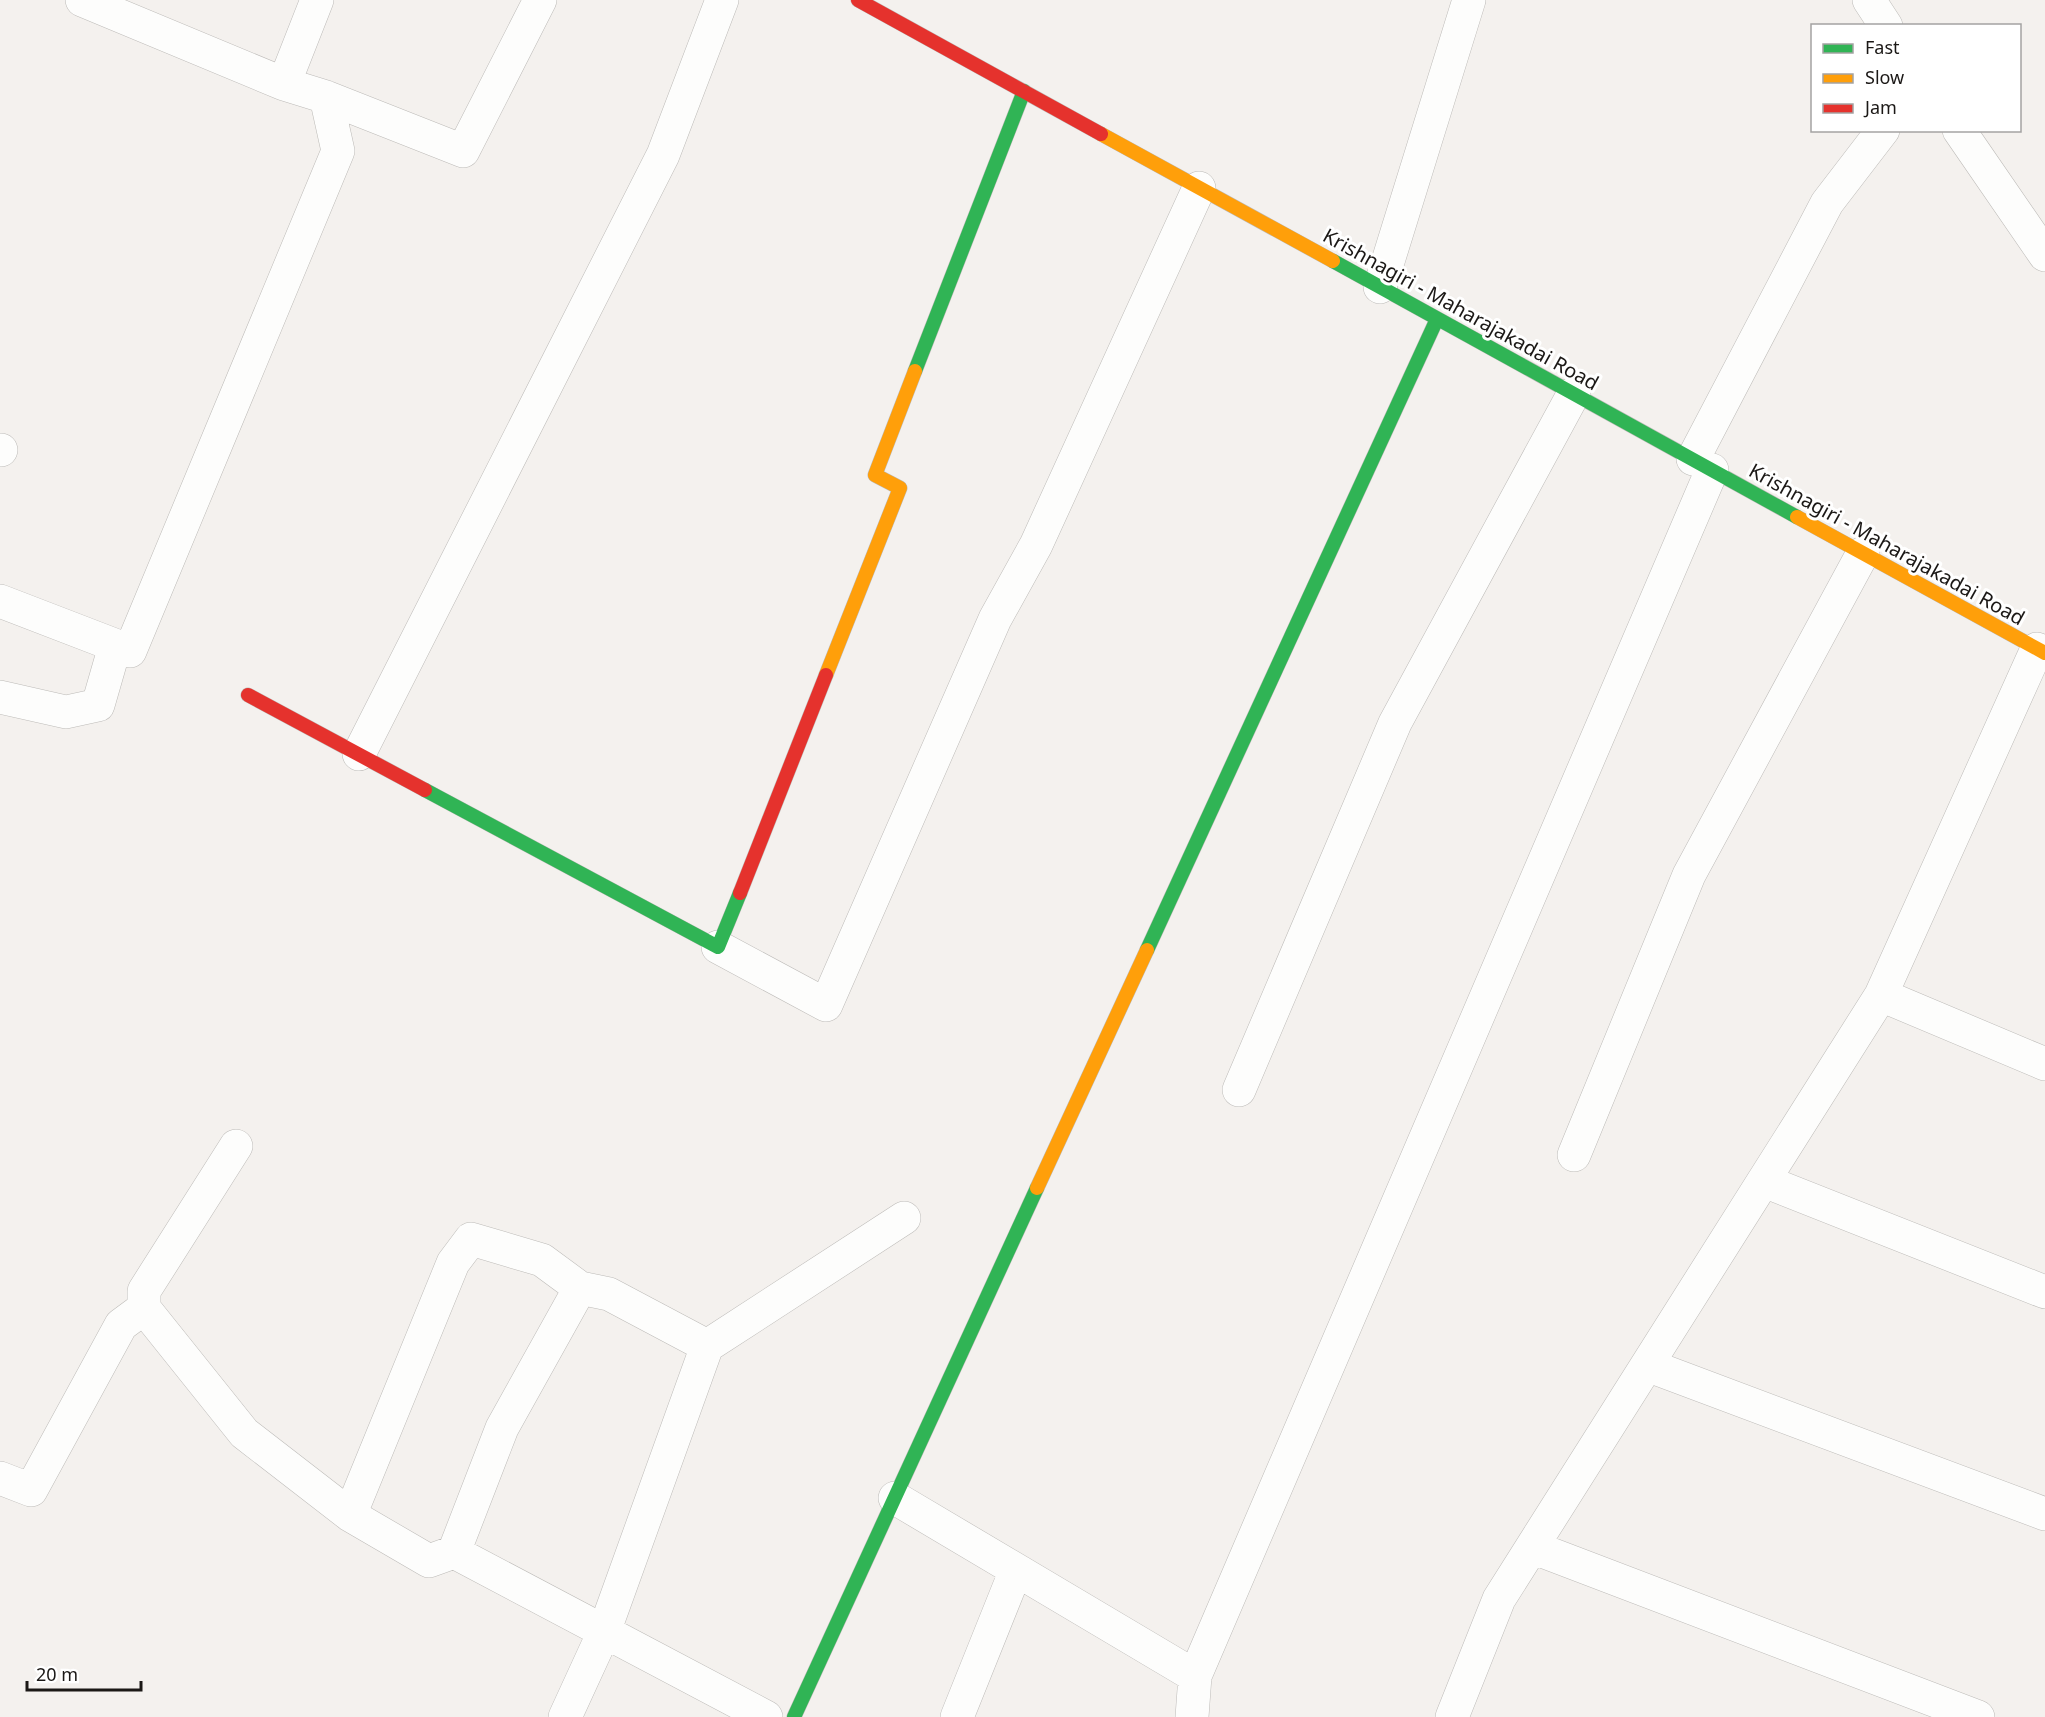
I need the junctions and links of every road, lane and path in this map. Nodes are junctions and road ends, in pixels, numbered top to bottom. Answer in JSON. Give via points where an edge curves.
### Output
{"nodes":[{"id":1,"x":82,"y":0,"type":"edge"},
{"id":2,"x":317,"y":0,"type":"edge"},
{"id":3,"x":540,"y":0,"type":"edge"},
{"id":4,"x":722,"y":0,"type":"edge"},
{"id":5,"x":858,"y":0,"type":"edge"},
{"id":6,"x":1469,"y":0,"type":"edge"},
{"id":7,"x":1869,"y":0,"type":"edge"},
{"id":8,"x":1885,"y":24,"type":"edge"},
{"id":9,"x":284,"y":84,"type":"junction"},
{"id":10,"x":1024,"y":91,"type":"junction"},
{"id":11,"x":326,"y":97,"type":"junction"},
{"id":12,"x":1881,"y":132,"type":"edge"},
{"id":13,"x":1960,"y":132,"type":"edge"},
{"id":14,"x":1199,"y":188,"type":"junction"},
{"id":15,"x":2045,"y":255,"type":"edge"},
{"id":16,"x":1380,"y":287,"type":"junction"},
{"id":17,"x":1437,"y":319,"type":"junction"},
{"id":18,"x":1574,"y":393,"type":"junction"},
{"id":19,"x":1702,"y":464,"type":"junction"},
{"id":20,"x":1863,"y":553,"type":"junction"},
{"id":21,"x":0,"y":601,"type":"edge"},
{"id":22,"x":115,"y":646,"type":"junction"},
{"id":23,"x":2041,"y":651,"type":"edge"},
{"id":24,"x":248,"y":695,"type":"dead end"},
{"id":25,"x":0,"y":697,"type":"edge"},
{"id":26,"x":359,"y":754,"type":"junction"},
{"id":27,"x":718,"y":948,"type":"junction"},
{"id":28,"x":1881,"y":994,"type":"junction"},
{"id":29,"x":2045,"y":1064,"type":"edge"},
{"id":30,"x":1239,"y":1090,"type":"dead end"},
{"id":31,"x":236,"y":1146,"type":"dead end"},
{"id":32,"x":1574,"y":1155,"type":"dead end"},
{"id":33,"x":1764,"y":1181,"type":"junction"},
{"id":34,"x":904,"y":1218,"type":"dead end"},
{"id":35,"x":580,"y":1288,"type":"junction"},
{"id":36,"x":2045,"y":1292,"type":"edge"},
{"id":37,"x":144,"y":1308,"type":"junction"},
{"id":38,"x":707,"y":1346,"type":"junction"},
{"id":39,"x":1647,"y":1365,"type":"junction"},
{"id":40,"x":0,"y":1478,"type":"edge"},
{"id":41,"x":895,"y":1498,"type":"junction"},
{"id":42,"x":2045,"y":1514,"type":"edge"},
{"id":43,"x":350,"y":1515,"type":"junction"},
{"id":44,"x":1532,"y":1547,"type":"junction"},
{"id":45,"x":454,"y":1552,"type":"junction"},
{"id":46,"x":1016,"y":1570,"type":"junction"},
{"id":47,"x":604,"y":1632,"type":"junction"},
{"id":48,"x":1195,"y":1676,"type":"junction"},
{"id":49,"x":1461,"y":1714,"type":"edge"},
{"id":50,"x":565,"y":1717,"type":"edge"},
{"id":51,"x":766,"y":1717,"type":"edge"},
{"id":52,"x":794,"y":1717,"type":"edge"},
{"id":53,"x":957,"y":1717,"type":"edge"},
{"id":54,"x":1192,"y":1717,"type":"edge"},
{"id":55,"x":1978,"y":1717,"type":"edge"}],
"edges":[{"from":1,"to":9,"type":"street"},
{"from":2,"to":9,"type":"street"},
{"from":3,"to":11,"type":"street","via":[[463,151]]},
{"from":4,"to":26,"type":"street","via":[[663,155]]},
{"from":5,"to":10,"type":"street","name":"Krishnagiri - Maharajakadai Road"},
{"from":6,"to":16,"type":"street"},
{"from":7,"to":8,"type":"street"},
{"from":9,"to":11,"type":"street"},
{"from":10,"to":14,"type":"street","name":"Krishnagiri - Maharajakadai Road"},
{"from":10,"to":27,"type":"street","via":[[874,475],[900,488]]},
{"from":11,"to":22,"type":"street","via":[[338,151],[130,651]]},
{"from":12,"to":19,"type":"street","via":[[1827,203]]},
{"from":13,"to":15,"type":"street"},
{"from":14,"to":16,"type":"street","name":"Krishnagiri - Maharajakadai Road"},
{"from":14,"to":27,"type":"street","via":[[1036,545],[995,619],[826,1005]]},
{"from":16,"to":17,"type":"street","name":"Krishnagiri - Maharajakadai Road"},
{"from":17,"to":18,"type":"street","name":"Krishnagiri - Maharajakadai Road"},
{"from":17,"to":41,"type":"street"},
{"from":18,"to":19,"type":"street","name":"Krishnagiri - Maharajakadai Road"},
{"from":18,"to":30,"type":"street","via":[[1395,723]]},
{"from":19,"to":20,"type":"street","name":"Krishnagiri - Maharajakadai Road"},
{"from":19,"to":48,"type":"street"},
{"from":20,"to":23,"type":"street","name":"Krishnagiri - Maharajakadai Road"},
{"from":20,"to":32,"type":"street","via":[[1689,875]]},
{"from":21,"to":22,"type":"street"},
{"from":22,"to":25,"type":"street","via":[[98,705],[66,712]]},
{"from":23,"to":28,"type":"street"},
{"from":24,"to":26,"type":"street"},
{"from":26,"to":27,"type":"street"},
{"from":28,"to":29,"type":"street"},
{"from":28,"to":33,"type":"street"},
{"from":31,"to":37,"type":"street","via":[[144,1291]]},
{"from":33,"to":36,"type":"street"},
{"from":33,"to":39,"type":"street"},
{"from":34,"to":38,"type":"street"},
{"from":35,"to":38,"type":"street","via":[[609,1294]]},
{"from":35,"to":43,"type":"street","via":[[542,1260],[471,1239],[453,1263]]},
{"from":35,"to":45,"type":"street","via":[[502,1428]]},
{"from":37,"to":40,"type":"street","via":[[121,1324],[31,1490]]},
{"from":37,"to":43,"type":"street","via":[[244,1433]]},
{"from":38,"to":47,"type":"street"},
{"from":39,"to":42,"type":"street"},
{"from":39,"to":44,"type":"street"},
{"from":41,"to":46,"type":"street"},
{"from":41,"to":52,"type":"street"},
{"from":43,"to":45,"type":"street","via":[[429,1560]]},
{"from":44,"to":49,"type":"street","via":[[1499,1599]]},
{"from":44,"to":55,"type":"street"},
{"from":45,"to":47,"type":"street"},
{"from":46,"to":48,"type":"street"},
{"from":46,"to":53,"type":"street"},
{"from":47,"to":50,"type":"street"},
{"from":47,"to":51,"type":"street"},
{"from":48,"to":54,"type":"street"}]}
